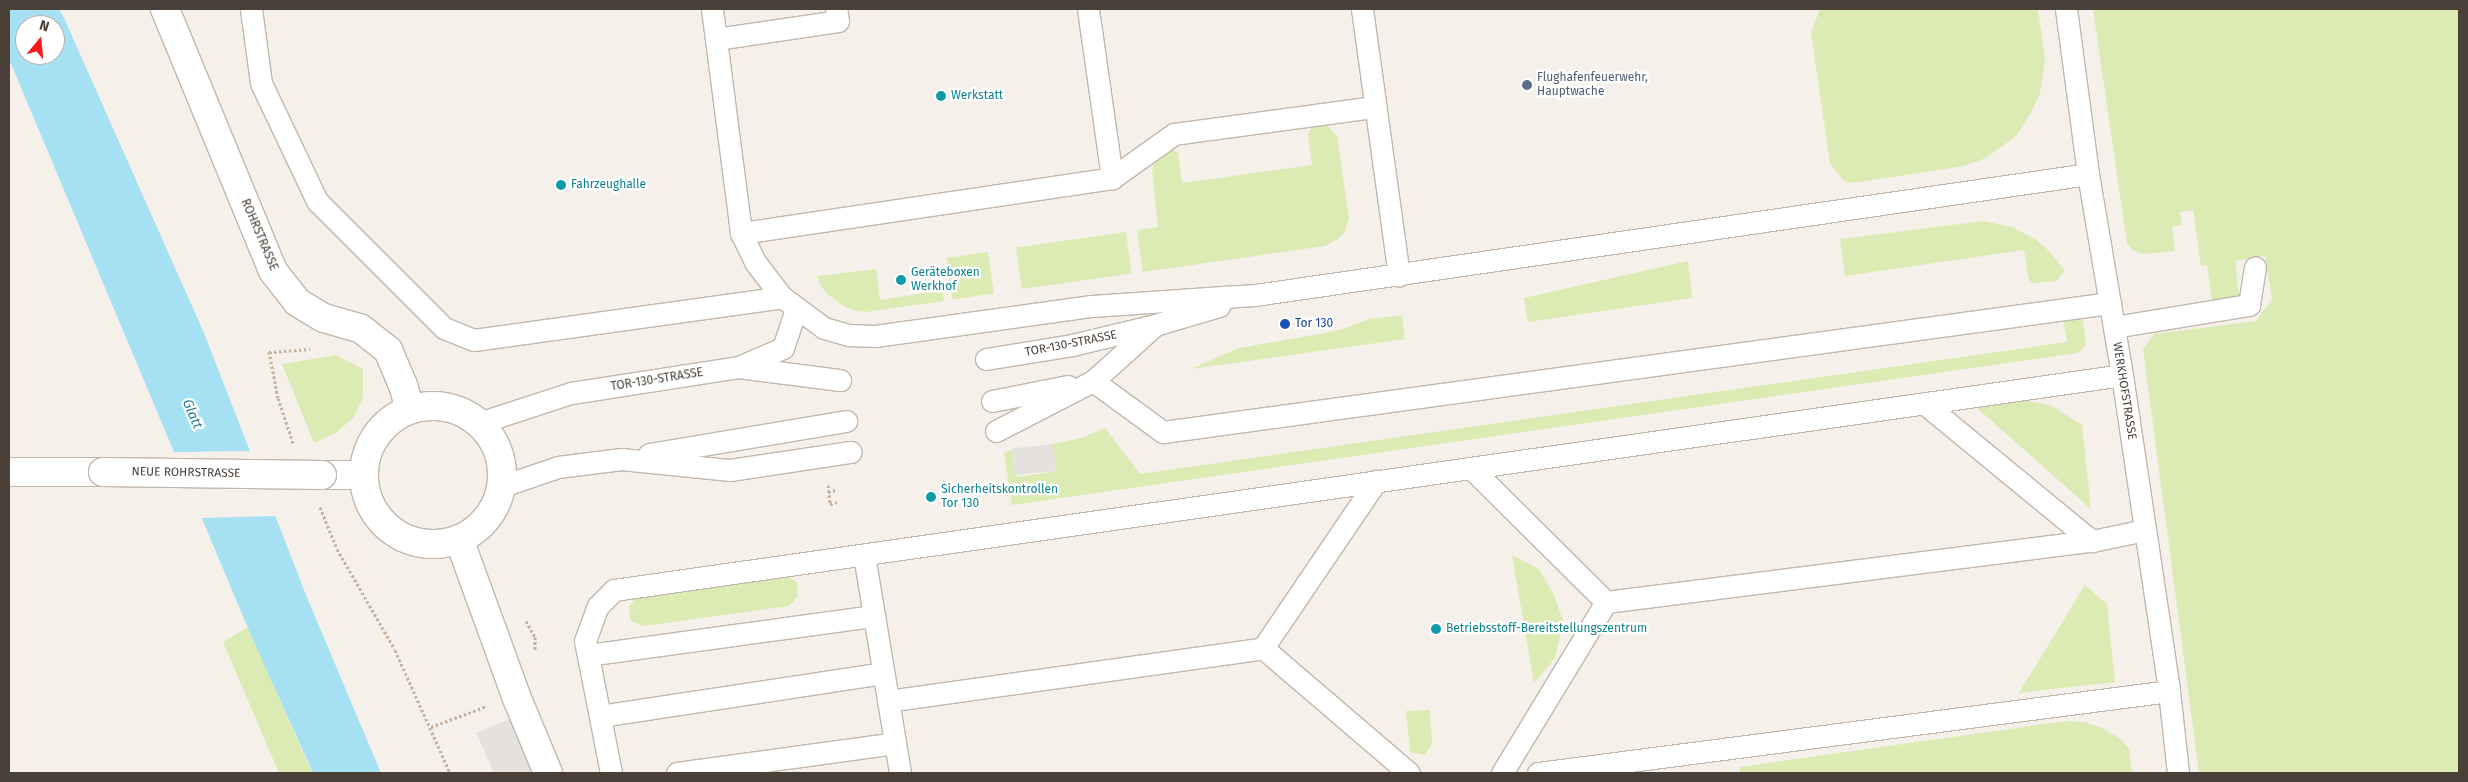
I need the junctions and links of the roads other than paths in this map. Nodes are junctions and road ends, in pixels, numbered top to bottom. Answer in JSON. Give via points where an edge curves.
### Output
{"nodes":[{"id":1,"x":165,"y":9,"type":"edge"},
{"id":2,"x":251,"y":9,"type":"edge"},
{"id":3,"x":712,"y":9,"type":"edge"},
{"id":4,"x":836,"y":9,"type":"edge"},
{"id":5,"x":1088,"y":9,"type":"edge"},
{"id":6,"x":1362,"y":9,"type":"edge"},
{"id":7,"x":2066,"y":9,"type":"edge"},
{"id":8,"x":716,"y":39,"type":"junction"},
{"id":9,"x":1375,"y":107,"type":"junction"},
{"id":10,"x":2088,"y":174,"type":"junction"},
{"id":11,"x":1112,"y":178,"type":"junction"},
{"id":12,"x":742,"y":233,"type":"junction"},
{"id":13,"x":2255,"y":267,"type":"dead end"},
{"id":14,"x":1399,"y":275,"type":"junction"},
{"id":15,"x":1255,"y":296,"type":"junction"},
{"id":16,"x":2110,"y":302,"type":"junction"},
{"id":17,"x":789,"y":303,"type":"junction"},
{"id":18,"x":1155,"y":325,"type":"junction"},
{"id":19,"x":2114,"y":327,"type":"junction"},
{"id":20,"x":986,"y":359,"type":"dead end"},
{"id":21,"x":738,"y":368,"type":"junction"},
{"id":22,"x":2122,"y":375,"type":"junction"},
{"id":23,"x":840,"y":380,"type":"dead end"},
{"id":24,"x":1093,"y":381,"type":"junction"},
{"id":25,"x":992,"y":401,"type":"dead end"},
{"id":26,"x":1925,"y":404,"type":"junction"},
{"id":27,"x":410,"y":409,"type":"junction"},
{"id":28,"x":846,"y":421,"type":"dead end"},
{"id":29,"x":478,"y":423,"type":"junction"},
{"id":30,"x":996,"y":431,"type":"dead end"},
{"id":31,"x":851,"y":452,"type":"dead end"},
{"id":32,"x":621,"y":459,"type":"junction"},
{"id":33,"x":1471,"y":468,"type":"junction"},
{"id":34,"x":9,"y":472,"type":"edge"},
{"id":35,"x":364,"y":476,"type":"junction"},
{"id":36,"x":1376,"y":482,"type":"junction"},
{"id":37,"x":502,"y":486,"type":"junction"},
{"id":38,"x":2145,"y":530,"type":"junction"},
{"id":39,"x":459,"y":539,"type":"junction"},
{"id":40,"x":2092,"y":541,"type":"junction"},
{"id":41,"x":864,"y":555,"type":"junction"},
{"id":42,"x":1606,"y":602,"type":"junction"},
{"id":43,"x":874,"y":616,"type":"junction"},
{"id":44,"x":1263,"y":648,"type":"junction"},
{"id":45,"x":588,"y":655,"type":"junction"},
{"id":46,"x":883,"y":673,"type":"junction"},
{"id":47,"x":2169,"y":691,"type":"junction"},
{"id":48,"x":888,"y":701,"type":"junction"},
{"id":49,"x":600,"y":716,"type":"junction"},
{"id":50,"x":895,"y":743,"type":"junction"},
{"id":51,"x":548,"y":773,"type":"edge"},
{"id":52,"x":611,"y":773,"type":"edge"},
{"id":53,"x":677,"y":773,"type":"edge"},
{"id":54,"x":900,"y":773,"type":"edge"},
{"id":55,"x":1409,"y":773,"type":"edge"},
{"id":56,"x":1502,"y":773,"type":"edge"},
{"id":57,"x":1538,"y":773,"type":"edge"},
{"id":58,"x":2178,"y":773,"type":"edge"}],
"edges":[{"from":1,"to":27,"type":"street","name":"ROHRSTRASSE","via":[[273,271],[296,302],[324,318],[360,328],[388,350]]},
{"from":2,"to":17,"type":"lane","via":[[261,83],[317,201],[444,328],[474,340]]},
{"from":3,"to":8,"type":"lane"},
{"from":4,"to":8,"type":"lane","via":[[838,21]]},
{"from":5,"to":11,"type":"lane"},
{"from":6,"to":9,"type":"lane"},
{"from":7,"to":10,"type":"lane","name":"WERKHOFSTRASSE"},
{"from":8,"to":12,"type":"lane"},
{"from":9,"to":11,"type":"lane","via":[[1174,134]]},
{"from":9,"to":14,"type":"lane"},
{"from":10,"to":14,"type":"lane"},
{"from":10,"to":16,"type":"lane","name":"WERKHOFSTRASSE"},
{"from":11,"to":12,"type":"lane"},
{"from":12,"to":17,"type":"lane","via":[[755,262]]},
{"from":13,"to":19,"type":"lane","via":[[2249,305]]},
{"from":14,"to":15,"type":"lane"},
{"from":15,"to":17,"type":"lane","via":[[1092,306],[875,336],[849,335],[824,328]]},
{"from":15,"to":18,"type":"lane","name":"TOR-130-STRASSE"},
{"from":16,"to":19,"type":"lane","name":"WERKHOFSTRASSE"},
{"from":16,"to":24,"type":"lane","via":[[1163,432]]},
{"from":17,"to":21,"type":"lane","via":[[783,348]]},
{"from":18,"to":20,"type":"lane","name":"TOR-130-STRASSE","via":[[1072,345]]},
{"from":18,"to":24,"type":"lane","name":"TOR-130-STRASSE"},
{"from":19,"to":22,"type":"lane","name":"WERKHOFSTRASSE"},
{"from":21,"to":23,"type":"lane","name":"TOR-130-STRASSE"},
{"from":21,"to":29,"type":"lane","name":"TOR-130-STRASSE","via":[[572,393]]},
{"from":22,"to":26,"type":"lane"},
{"from":22,"to":38,"type":"lane","name":"WERKHOFSTRASSE"},
{"from":24,"to":25,"type":"lane"},
{"from":24,"to":30,"type":"lane","name":"TOR-130-STRASSE"},
{"from":26,"to":33,"type":"lane"},
{"from":26,"to":40,"type":"lane"},
{"from":27,"to":29,"type":"street","via":[[447,407]]},
{"from":27,"to":35,"type":"street","via":[[382,428],[372,442],[365,458]]},
{"from":28,"to":32,"type":"lane"},
{"from":29,"to":37,"type":"street","via":[[498,452]]},
{"from":31,"to":32,"type":"lane","via":[[730,470]]},
{"from":32,"to":37,"type":"lane","via":[[558,468]]},
{"from":33,"to":36,"type":"lane"},
{"from":33,"to":42,"type":"lane"},
{"from":34,"to":35,"type":"street","name":"NEUE ROHRSTRASSE","bridge":true},
{"from":35,"to":39,"type":"street","via":[[366,494],[386,527],[421,543],[440,544]]},
{"from":36,"to":41,"type":"lane"},
{"from":36,"to":44,"type":"lane"},
{"from":37,"to":39,"type":"street","via":[[487,518],[474,531]]},
{"from":38,"to":40,"type":"lane"},
{"from":38,"to":47,"type":"lane","name":"WERKHOFSTRASSE"},
{"from":39,"to":51,"type":"street","via":[[516,696]]},
{"from":40,"to":42,"type":"lane"},
{"from":41,"to":43,"type":"lane"},
{"from":41,"to":45,"type":"lane","via":[[614,590],[598,606],[586,640]]},
{"from":42,"to":56,"type":"lane"},
{"from":43,"to":45,"type":"lane"},
{"from":43,"to":46,"type":"lane"},
{"from":44,"to":48,"type":"lane"},
{"from":44,"to":55,"type":"lane"},
{"from":45,"to":49,"type":"lane"},
{"from":46,"to":48,"type":"lane"},
{"from":46,"to":49,"type":"lane"},
{"from":47,"to":57,"type":"lane"},
{"from":47,"to":58,"type":"lane","name":"WERKHOFSTRASSE"},
{"from":48,"to":50,"type":"lane"},
{"from":49,"to":52,"type":"lane"},
{"from":50,"to":53,"type":"lane"},
{"from":50,"to":54,"type":"lane"}]}
